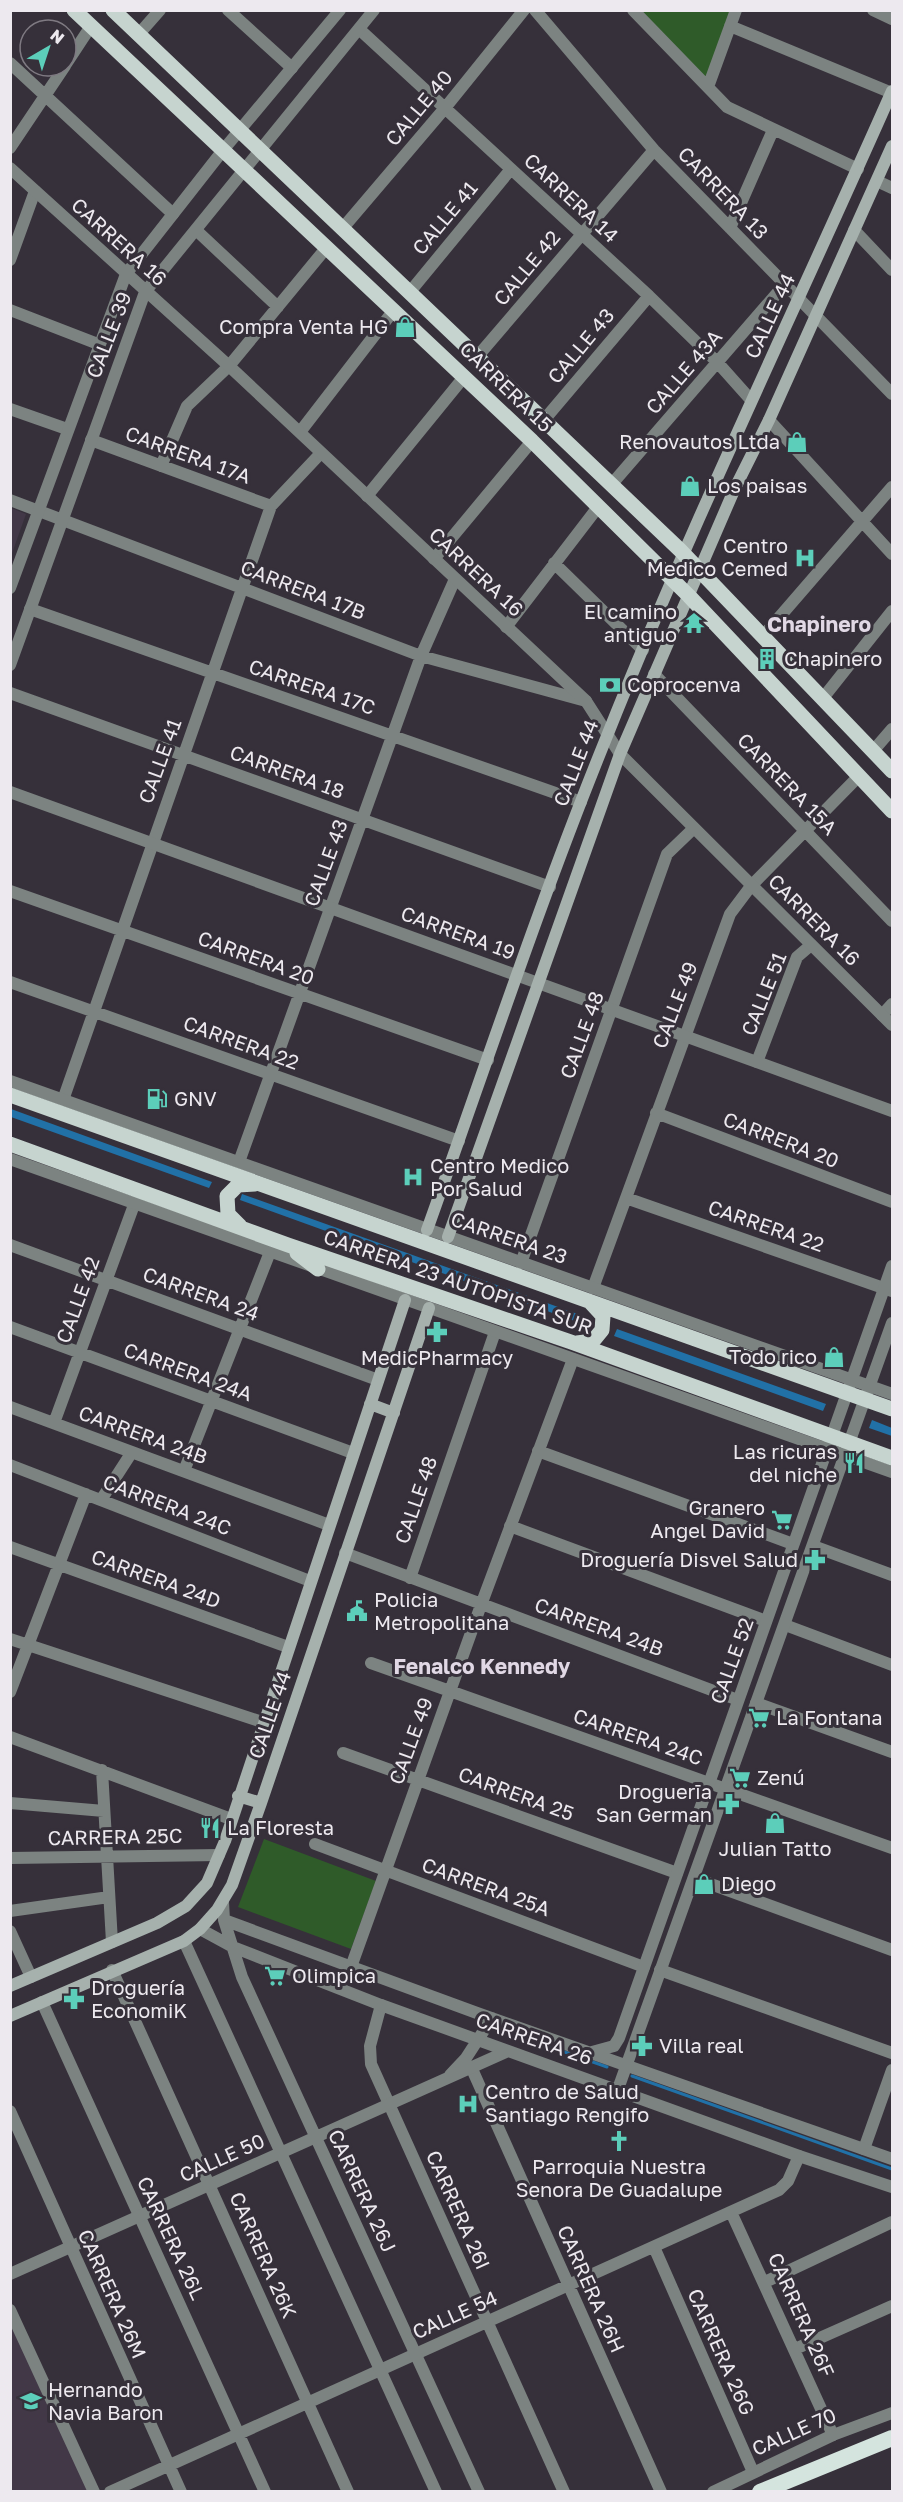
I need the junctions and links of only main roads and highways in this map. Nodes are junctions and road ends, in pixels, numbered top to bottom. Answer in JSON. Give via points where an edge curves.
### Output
{"nodes":[{"id":1,"x":74,"y":10,"type":"edge"},
{"id":2,"x":113,"y":10,"type":"edge"},
{"id":3,"x":892,"y":92,"type":"edge"},
{"id":4,"x":892,"y":146,"type":"edge"},
{"id":5,"x":684,"y":554,"type":"junction"},
{"id":6,"x":700,"y":569,"type":"junction"},
{"id":7,"x":673,"y":580,"type":"junction"},
{"id":8,"x":688,"y":596,"type":"junction"},
{"id":9,"x":892,"y":771,"type":"edge"},
{"id":10,"x":892,"y":810,"type":"edge"},
{"id":11,"x":10,"y":1095,"type":"edge"},
{"id":12,"x":10,"y":1144,"type":"edge"},
{"id":13,"x":264,"y":1185,"type":"junction"},
{"id":14,"x":247,"y":1230,"type":"junction"},
{"id":15,"x":427,"y":1230,"type":"road end"},
{"id":16,"x":448,"y":1237,"type":"road end"},
{"id":17,"x":288,"y":1245,"type":"junction"},
{"id":18,"x":318,"y":1269,"type":"road end"},
{"id":19,"x":362,"y":1270,"type":"junction"},
{"id":20,"x":336,"y":1275,"type":"road end"},
{"id":21,"x":589,"y":1294,"type":"junction"},
{"id":22,"x":405,"y":1300,"type":"road end"},
{"id":23,"x":429,"y":1308,"type":"road end"},
{"id":24,"x":571,"y":1342,"type":"junction"},
{"id":25,"x":370,"y":1404,"type":"junction"},
{"id":26,"x":892,"y":1409,"type":"edge"},
{"id":27,"x":394,"y":1413,"type":"junction"},
{"id":28,"x":892,"y":1458,"type":"edge"},
{"id":29,"x":238,"y":1796,"type":"junction"},
{"id":30,"x":261,"y":1803,"type":"junction"},
{"id":31,"x":10,"y":1986,"type":"edge"},
{"id":32,"x":10,"y":2016,"type":"edge"},
{"id":33,"x":892,"y":2438,"type":"edge"},
{"id":34,"x":760,"y":2492,"type":"edge"}],
"edges":[{"from":1,"to":7,"type":"main road","name":"CARRERA 15","via":[[532,441]]},
{"from":2,"to":5,"type":"main road","name":"CARRERA 15"},
{"from":3,"to":5,"type":"main road","name":"CALLE 44"},
{"from":4,"to":6,"type":"main road","name":"CALLE 44"},
{"from":5,"to":6,"type":"main road","name":"CARRERA 15"},
{"from":5,"to":7,"type":"main road","name":"CALLE 44"},
{"from":6,"to":8,"type":"main road","name":"CALLE 44"},
{"from":6,"to":9,"type":"main road","name":"CARRERA 15"},
{"from":7,"to":8,"type":"main road","name":"CARRERA 15"},
{"from":7,"to":15,"type":"main road","name":"CALLE 44","via":[[581,801]]},
{"from":8,"to":10,"type":"main road","name":"CARRERA 15"},
{"from":8,"to":16,"type":"main road","name":"CALLE 44","via":[[620,754]]},
{"from":11,"to":13,"type":"main road","name":"CARRERA 23 AUTOPISTA SUR","via":[[157,1140]]},
{"from":12,"to":14,"type":"main road","name":"CARRERA 23 AUTOPISTA SUR","via":[[137,1197]]},
{"from":13,"to":14,"type":"main road","via":[[243,1183],[227,1196],[230,1218]]},
{"from":13,"to":21,"type":"main road","name":"CARRERA 23 AUTOPISTA SUR","via":[[371,1216]]},
{"from":14,"to":17,"type":"main road","name":"CARRERA 23 AUTOPISTA SUR"},
{"from":17,"to":18,"type":"main road"},
{"from":17,"to":19,"type":"main road","name":"CARRERA 23 AUTOPISTA SUR"},
{"from":19,"to":20,"type":"main road"},
{"from":19,"to":24,"type":"main road","name":"CARRERA 23 AUTOPISTA SUR","via":[[492,1326]]},
{"from":21,"to":24,"type":"main road","via":[[604,1320],[602,1330],[589,1342]]},
{"from":21,"to":26,"type":"main road","name":"CARRERA 23 AUTOPISTA SUR","via":[[850,1386]]},
{"from":22,"to":25,"type":"main road","name":"CALLE 44"},
{"from":23,"to":27,"type":"main road","name":"CALLE 44"},
{"from":24,"to":28,"type":"main road","name":"CARRERA 23 AUTOPISTA SUR","via":[[848,1450]]},
{"from":25,"to":27,"type":"main road"},
{"from":25,"to":29,"type":"main road","name":"CALLE 44"},
{"from":27,"to":30,"type":"main road","name":"CALLE 44"},
{"from":29,"to":30,"type":"main road"},
{"from":29,"to":31,"type":"main road","name":"CALLE 44","via":[[207,1883],[186,1906],[157,1923]]},
{"from":30,"to":32,"type":"main road","name":"CALLE 44","via":[[232,1886],[200,1929],[184,1941]]},
{"from":33,"to":34,"type":"highway"}]}
